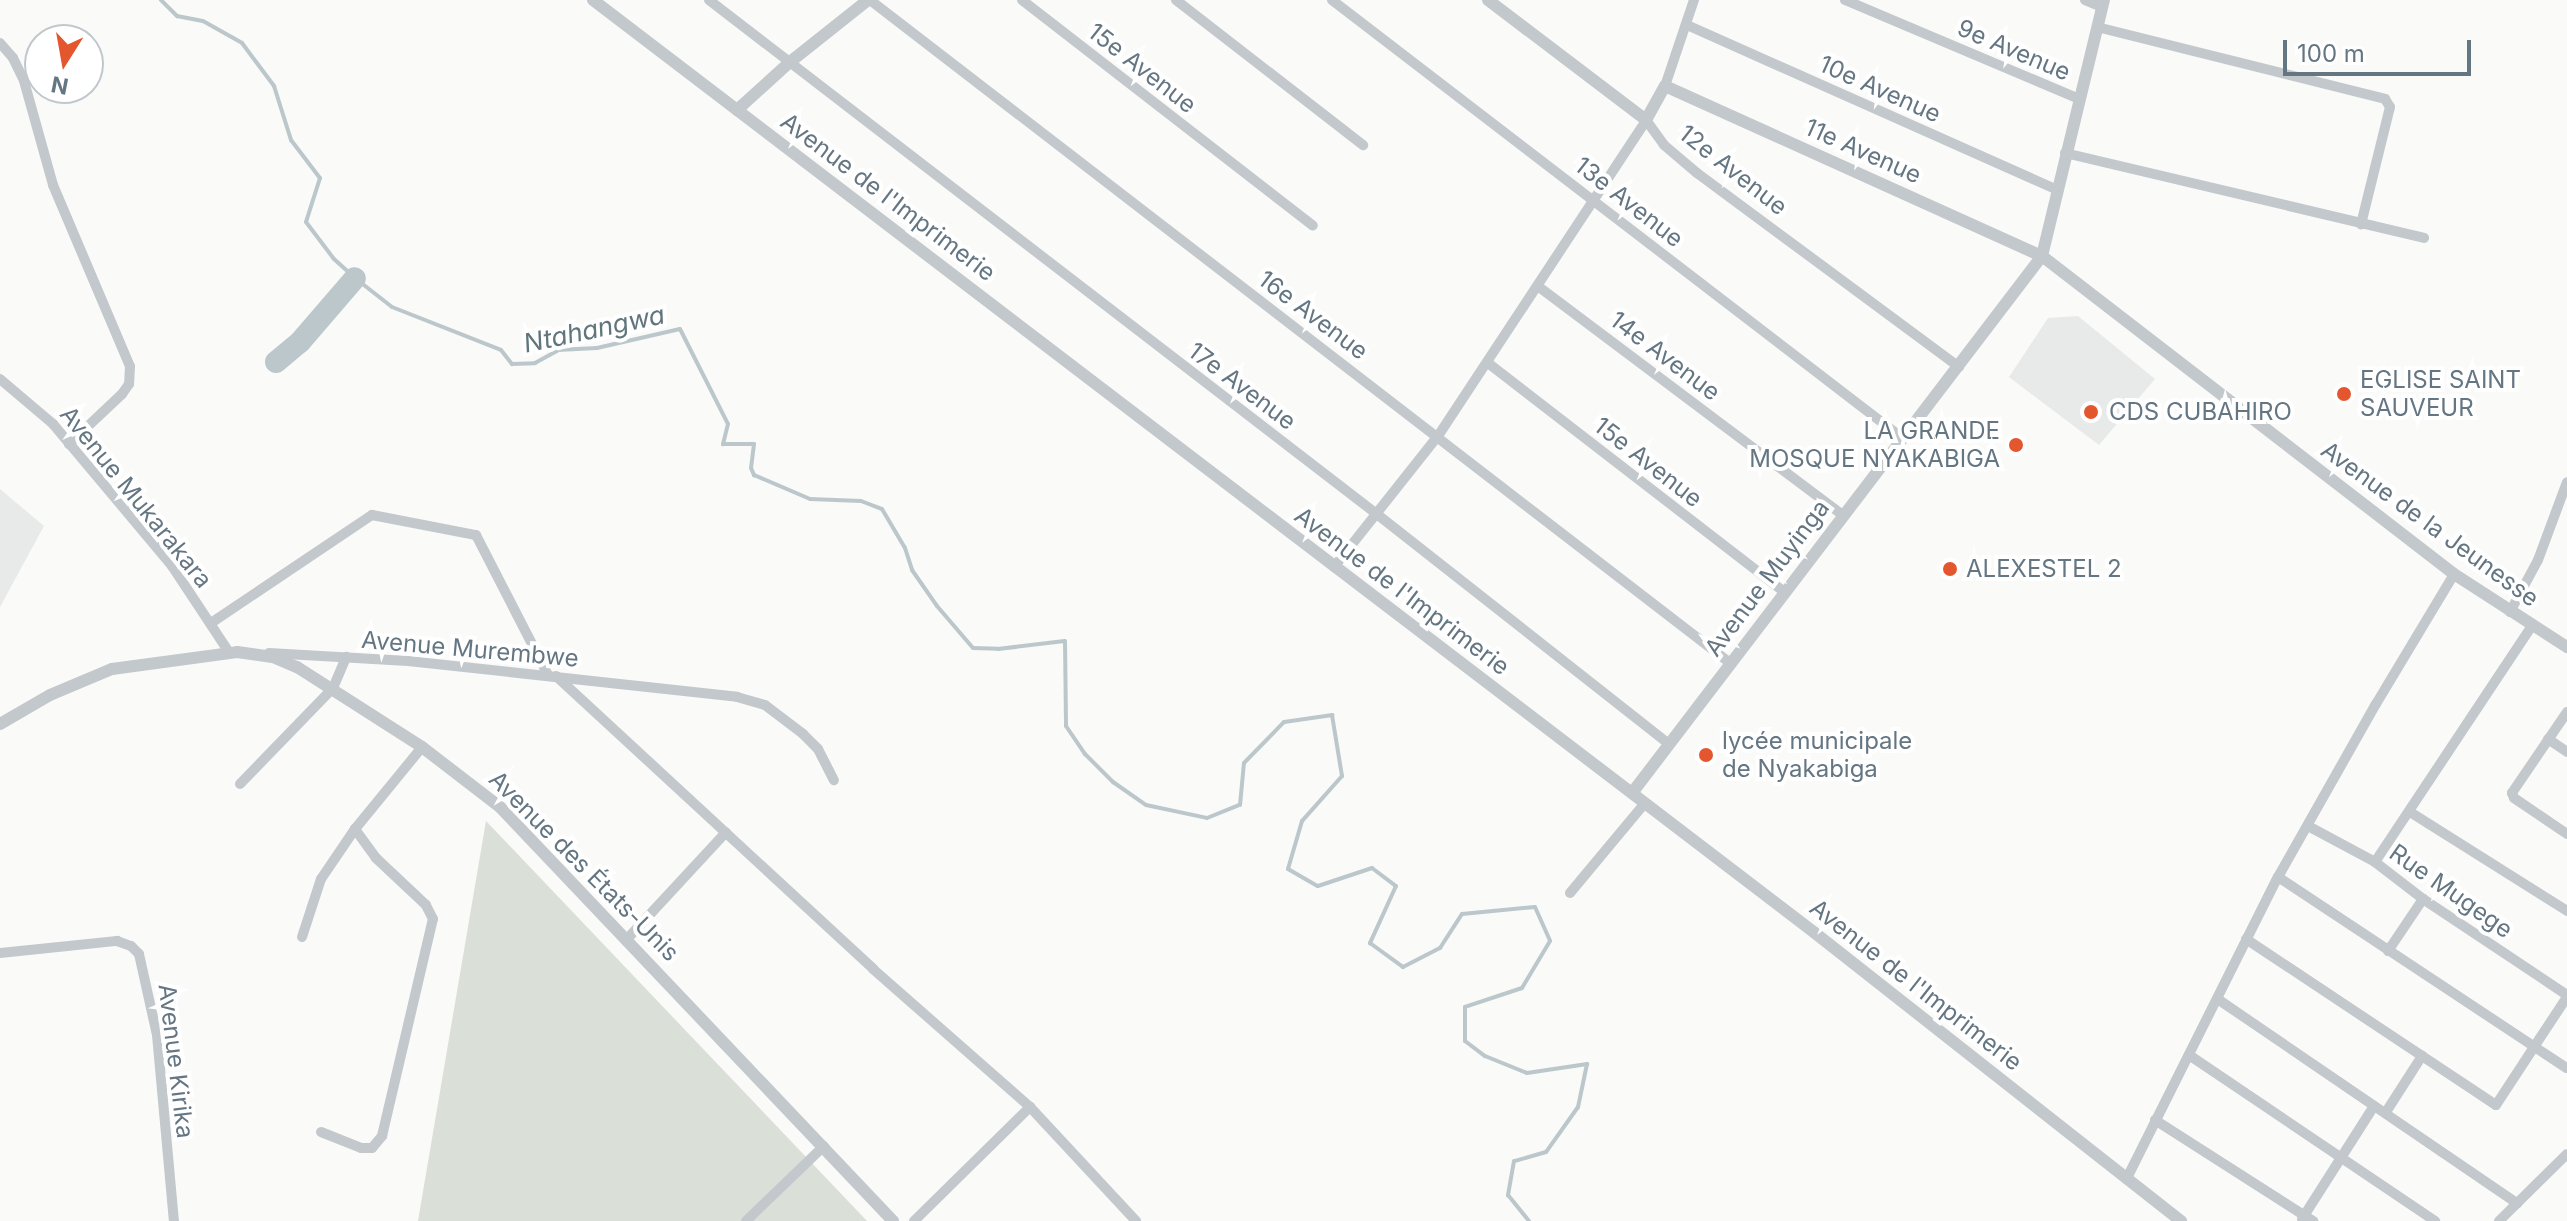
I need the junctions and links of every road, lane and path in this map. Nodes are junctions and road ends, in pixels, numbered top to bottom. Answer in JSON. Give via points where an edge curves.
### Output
{"nodes":[{"id":1,"x":593,"y":0,"type":"edge"},
{"id":2,"x":709,"y":0,"type":"edge"},
{"id":3,"x":869,"y":0,"type":"edge"},
{"id":4,"x":1022,"y":0,"type":"edge"},
{"id":5,"x":1176,"y":0,"type":"edge"},
{"id":6,"x":1332,"y":0,"type":"edge"},
{"id":7,"x":1488,"y":0,"type":"edge"},
{"id":8,"x":1694,"y":0,"type":"edge"},
{"id":9,"x":1845,"y":0,"type":"edge"},
{"id":10,"x":2085,"y":0,"type":"edge"},
{"id":11,"x":2103,"y":4,"type":"edge"},
{"id":12,"x":1687,"y":25,"type":"junction"},
{"id":13,"x":2097,"y":27,"type":"junction"},
{"id":14,"x":0,"y":43,"type":"edge"},
{"id":15,"x":790,"y":62,"type":"junction"},
{"id":16,"x":1665,"y":86,"type":"junction"},
{"id":17,"x":2079,"y":99,"type":"junction"},
{"id":18,"x":737,"y":110,"type":"junction"},
{"id":19,"x":1646,"y":120,"type":"junction"},
{"id":20,"x":1363,"y":145,"type":"dead end"},
{"id":21,"x":2065,"y":153,"type":"junction"},
{"id":22,"x":2057,"y":190,"type":"junction"},
{"id":23,"x":1594,"y":200,"type":"junction"},
{"id":24,"x":2361,"y":224,"type":"junction"},
{"id":25,"x":1313,"y":226,"type":"dead end"},
{"id":26,"x":2424,"y":238,"type":"dead end"},
{"id":27,"x":2042,"y":256,"type":"junction"},
{"id":28,"x":1539,"y":287,"type":"junction"},
{"id":29,"x":1488,"y":363,"type":"junction"},
{"id":30,"x":1959,"y":367,"type":"junction"},
{"id":31,"x":0,"y":379,"type":"edge"},
{"id":32,"x":1438,"y":436,"type":"junction"},
{"id":33,"x":1901,"y":437,"type":"junction"},
{"id":34,"x":69,"y":444,"type":"junction"},
{"id":35,"x":2567,"y":482,"type":"edge"},
{"id":36,"x":2564,"y":505,"type":"edge"},
{"id":37,"x":1378,"y":515,"type":"junction"},
{"id":38,"x":1843,"y":515,"type":"junction"},
{"id":39,"x":1334,"y":567,"type":"junction"},
{"id":40,"x":2454,"y":574,"type":"junction"},
{"id":41,"x":1784,"y":592,"type":"junction"},
{"id":42,"x":2510,"y":612,"type":"junction"},
{"id":43,"x":211,"y":623,"type":"junction"},
{"id":44,"x":2532,"y":626,"type":"junction"},
{"id":45,"x":2567,"y":647,"type":"edge"},
{"id":46,"x":229,"y":652,"type":"junction"},
{"id":47,"x":255,"y":653,"type":"junction"},
{"id":48,"x":346,"y":657,"type":"junction"},
{"id":49,"x":1730,"y":663,"type":"junction"},
{"id":50,"x":552,"y":675,"type":"junction"},
{"id":51,"x":333,"y":688,"type":"junction"},
{"id":52,"x":2567,"y":712,"type":"edge"},
{"id":53,"x":0,"y":724,"type":"edge"},
{"id":54,"x":2548,"y":739,"type":"junction"},
{"id":55,"x":1669,"y":744,"type":"junction"},
{"id":56,"x":422,"y":747,"type":"junction"},
{"id":57,"x":2567,"y":752,"type":"edge"},
{"id":58,"x":834,"y":780,"type":"dead end"},
{"id":59,"x":240,"y":784,"type":"dead end"},
{"id":60,"x":1632,"y":793,"type":"junction"},
{"id":61,"x":1645,"y":803,"type":"junction"},
{"id":62,"x":2410,"y":812,"type":"junction"},
{"id":63,"x":2308,"y":826,"type":"junction"},
{"id":64,"x":355,"y":829,"type":"junction"},
{"id":65,"x":726,"y":832,"type":"junction"},
{"id":66,"x":2567,"y":834,"type":"edge"},
{"id":67,"x":2375,"y":862,"type":"junction"},
{"id":68,"x":2278,"y":877,"type":"junction"},
{"id":69,"x":1570,"y":893,"type":"dead end"},
{"id":70,"x":2423,"y":899,"type":"junction"},
{"id":71,"x":2567,"y":911,"type":"edge"},
{"id":72,"x":302,"y":937,"type":"dead end"},
{"id":73,"x":628,"y":938,"type":"junction"},
{"id":74,"x":2246,"y":939,"type":"junction"},
{"id":75,"x":2388,"y":951,"type":"junction"},
{"id":76,"x":0,"y":953,"type":"edge"},
{"id":77,"x":2567,"y":996,"type":"edge"},
{"id":78,"x":2219,"y":1000,"type":"junction"},
{"id":79,"x":2535,"y":1047,"type":"junction"},
{"id":80,"x":2189,"y":1055,"type":"junction"},
{"id":81,"x":2422,"y":1056,"type":"junction"},
{"id":82,"x":2567,"y":1068,"type":"edge"},
{"id":83,"x":2374,"y":1106,"type":"junction"},
{"id":84,"x":1030,"y":1107,"type":"junction"},
{"id":85,"x":2386,"y":1112,"type":"junction"},
{"id":86,"x":2155,"y":1120,"type":"junction"},
{"id":87,"x":321,"y":1132,"type":"dead end"},
{"id":88,"x":824,"y":1146,"type":"junction"},
{"id":89,"x":2567,"y":1154,"type":"edge"},
{"id":90,"x":2344,"y":1158,"type":"junction"},
{"id":91,"x":2127,"y":1178,"type":"junction"},
{"id":92,"x":2517,"y":1203,"type":"junction"},
{"id":93,"x":2306,"y":1219,"type":"edge"},
{"id":94,"x":174,"y":1221,"type":"edge"},
{"id":95,"x":746,"y":1221,"type":"edge"},
{"id":96,"x":893,"y":1221,"type":"edge"},
{"id":97,"x":914,"y":1221,"type":"edge"},
{"id":98,"x":1136,"y":1221,"type":"edge"},
{"id":99,"x":2181,"y":1221,"type":"edge"},
{"id":100,"x":2435,"y":1221,"type":"edge"},
{"id":101,"x":2499,"y":1221,"type":"edge"}],
"edges":[{"from":1,"to":18,"type":"street","name":"Avenue de l'Imprimerie"},
{"from":2,"to":15,"type":"street","name":"17e Avenue"},
{"from":3,"to":15,"type":"street"},
{"from":3,"to":32,"type":"street","name":"16e Avenue"},
{"from":4,"to":25,"type":"street","name":"15e Avenue"},
{"from":5,"to":20,"type":"street"},
{"from":6,"to":23,"type":"street","name":"13e Avenue"},
{"from":7,"to":19,"type":"street","name":"12e Avenue"},
{"from":8,"to":12,"type":"street"},
{"from":9,"to":17,"type":"street","name":"9e Avenue"},
{"from":10,"to":11,"type":"street"},
{"from":11,"to":13,"type":"street","name":"Avenue Muyinga"},
{"from":12,"to":16,"type":"street"},
{"from":12,"to":22,"type":"street","name":"10e Avenue"},
{"from":13,"to":17,"type":"street","name":"Avenue Muyinga"},
{"from":13,"to":24,"type":"street","via":[[2385,99],[2390,107]]},
{"from":14,"to":34,"type":"street","via":[[24,81],[53,185],[130,366],[122,394]]},
{"from":15,"to":18,"type":"street"},
{"from":15,"to":37,"type":"street","name":"17e Avenue"},
{"from":16,"to":19,"type":"street"},
{"from":16,"to":27,"type":"street","name":"11e Avenue"},
{"from":17,"to":21,"type":"street","name":"Avenue Muyinga"},
{"from":18,"to":39,"type":"street","name":"Avenue de l'Imprimerie"},
{"from":19,"to":23,"type":"street"},
{"from":19,"to":30,"type":"street","name":"12e Avenue","via":[[1664,145],[1697,173]]},
{"from":21,"to":22,"type":"street","name":"Avenue Muyinga"},
{"from":21,"to":24,"type":"street"},
{"from":22,"to":27,"type":"street","name":"Avenue Muyinga"},
{"from":23,"to":28,"type":"street"},
{"from":23,"to":33,"type":"street","name":"13e Avenue"},
{"from":24,"to":26,"type":"street"},
{"from":27,"to":30,"type":"street","name":"Avenue Muyinga"},
{"from":27,"to":40,"type":"street","name":"Avenue de la Jeunesse"},
{"from":28,"to":29,"type":"street"},
{"from":28,"to":38,"type":"street","name":"14e Avenue"},
{"from":29,"to":32,"type":"street"},
{"from":29,"to":41,"type":"street","name":"15e Avenue"},
{"from":30,"to":33,"type":"street","name":"Avenue Muyinga"},
{"from":31,"to":34,"type":"street","name":"Avenue Mukarakara"},
{"from":32,"to":37,"type":"street"},
{"from":32,"to":49,"type":"street","name":"16e Avenue"},
{"from":33,"to":38,"type":"street","name":"Avenue Muyinga"},
{"from":34,"to":43,"type":"street","name":"Avenue Mukarakara","via":[[172,566]]},
{"from":35,"to":36,"type":"street"},
{"from":36,"to":42,"type":"street"},
{"from":37,"to":39,"type":"street"},
{"from":37,"to":55,"type":"street","name":"17e Avenue"},
{"from":38,"to":41,"type":"street","name":"Avenue Muyinga"},
{"from":39,"to":60,"type":"street","name":"Avenue de l'Imprimerie"},
{"from":40,"to":42,"type":"street","name":"Avenue de la Jeunesse"},
{"from":40,"to":63,"type":"street"},
{"from":41,"to":49,"type":"street","name":"Avenue Muyinga"},
{"from":42,"to":44,"type":"street","name":"Avenue de la Jeunesse"},
{"from":43,"to":46,"type":"street","name":"Avenue Mukarakara"},
{"from":43,"to":50,"type":"street","via":[[372,515],[476,535]]},
{"from":44,"to":45,"type":"street","name":"Avenue de la Jeunesse"},
{"from":44,"to":62,"type":"street"},
{"from":46,"to":47,"type":"street","name":"Avenue des États-Unis"},
{"from":46,"to":53,"type":"street","name":"Avenue des États-Unis","via":[[103,671]]},
{"from":47,"to":48,"type":"street","name":"Avenue Murembwe"},
{"from":47,"to":51,"type":"street","name":"Avenue des États-Unis","via":[[284,660]]},
{"from":48,"to":50,"type":"street","name":"Avenue Murembwe"},
{"from":48,"to":51,"type":"street"},
{"from":49,"to":55,"type":"street","name":"Avenue Muyinga"},
{"from":50,"to":58,"type":"street","name":"Avenue Murembwe","via":[[737,697],[765,705],[818,749]]},
{"from":50,"to":65,"type":"street"},
{"from":51,"to":56,"type":"street","name":"Avenue des États-Unis"},
{"from":51,"to":59,"type":"street"},
{"from":52,"to":54,"type":"street"},
{"from":54,"to":57,"type":"street"},
{"from":54,"to":66,"type":"street","via":[[2512,795]]},
{"from":55,"to":60,"type":"street","name":"Avenue Muyinga"},
{"from":56,"to":64,"type":"street"},
{"from":56,"to":73,"type":"street","name":"Avenue des États-Unis","via":[[500,807]]},
{"from":60,"to":61,"type":"street","name":"Avenue de l'Imprimerie"},
{"from":61,"to":69,"type":"street"},
{"from":61,"to":91,"type":"street","name":"Avenue de l'Imprimerie"},
{"from":62,"to":67,"type":"street"},
{"from":62,"to":71,"type":"street"},
{"from":63,"to":67,"type":"street","name":"Rue Mugege"},
{"from":63,"to":68,"type":"street"},
{"from":64,"to":72,"type":"street","via":[[321,879]]},
{"from":64,"to":87,"type":"street","via":[[376,858],[432,912],[432,926],[381,1140],[372,1148],[361,1148]]},
{"from":65,"to":73,"type":"street"},
{"from":65,"to":84,"type":"street"},
{"from":67,"to":70,"type":"street","name":"Rue Mugege"},
{"from":68,"to":74,"type":"street"},
{"from":68,"to":75,"type":"street"},
{"from":70,"to":75,"type":"street"},
{"from":70,"to":77,"type":"street","name":"Rue Mugege"},
{"from":73,"to":88,"type":"street","name":"Avenue des États-Unis"},
{"from":74,"to":78,"type":"street"},
{"from":74,"to":81,"type":"street"},
{"from":75,"to":79,"type":"street"},
{"from":76,"to":94,"type":"street","name":"Avenue Kirika","via":[[117,941],[139,954],[157,1035]]},
{"from":77,"to":79,"type":"street"},
{"from":78,"to":80,"type":"street"},
{"from":78,"to":83,"type":"street"},
{"from":79,"to":81,"type":"street","via":[[2496,1105]]},
{"from":79,"to":82,"type":"street"},
{"from":80,"to":86,"type":"street"},
{"from":80,"to":90,"type":"street"},
{"from":81,"to":85,"type":"street"},
{"from":83,"to":85,"type":"street"},
{"from":83,"to":90,"type":"street"},
{"from":84,"to":97,"type":"street"},
{"from":84,"to":98,"type":"street"},
{"from":85,"to":92,"type":"street"},
{"from":86,"to":91,"type":"street"},
{"from":86,"to":93,"type":"street"},
{"from":88,"to":95,"type":"street"},
{"from":88,"to":96,"type":"street","name":"Avenue des États-Unis"},
{"from":89,"to":92,"type":"street"},
{"from":90,"to":93,"type":"street"},
{"from":90,"to":100,"type":"street"},
{"from":91,"to":99,"type":"street","name":"Avenue de l'Imprimerie"},
{"from":92,"to":101,"type":"street"}]}
